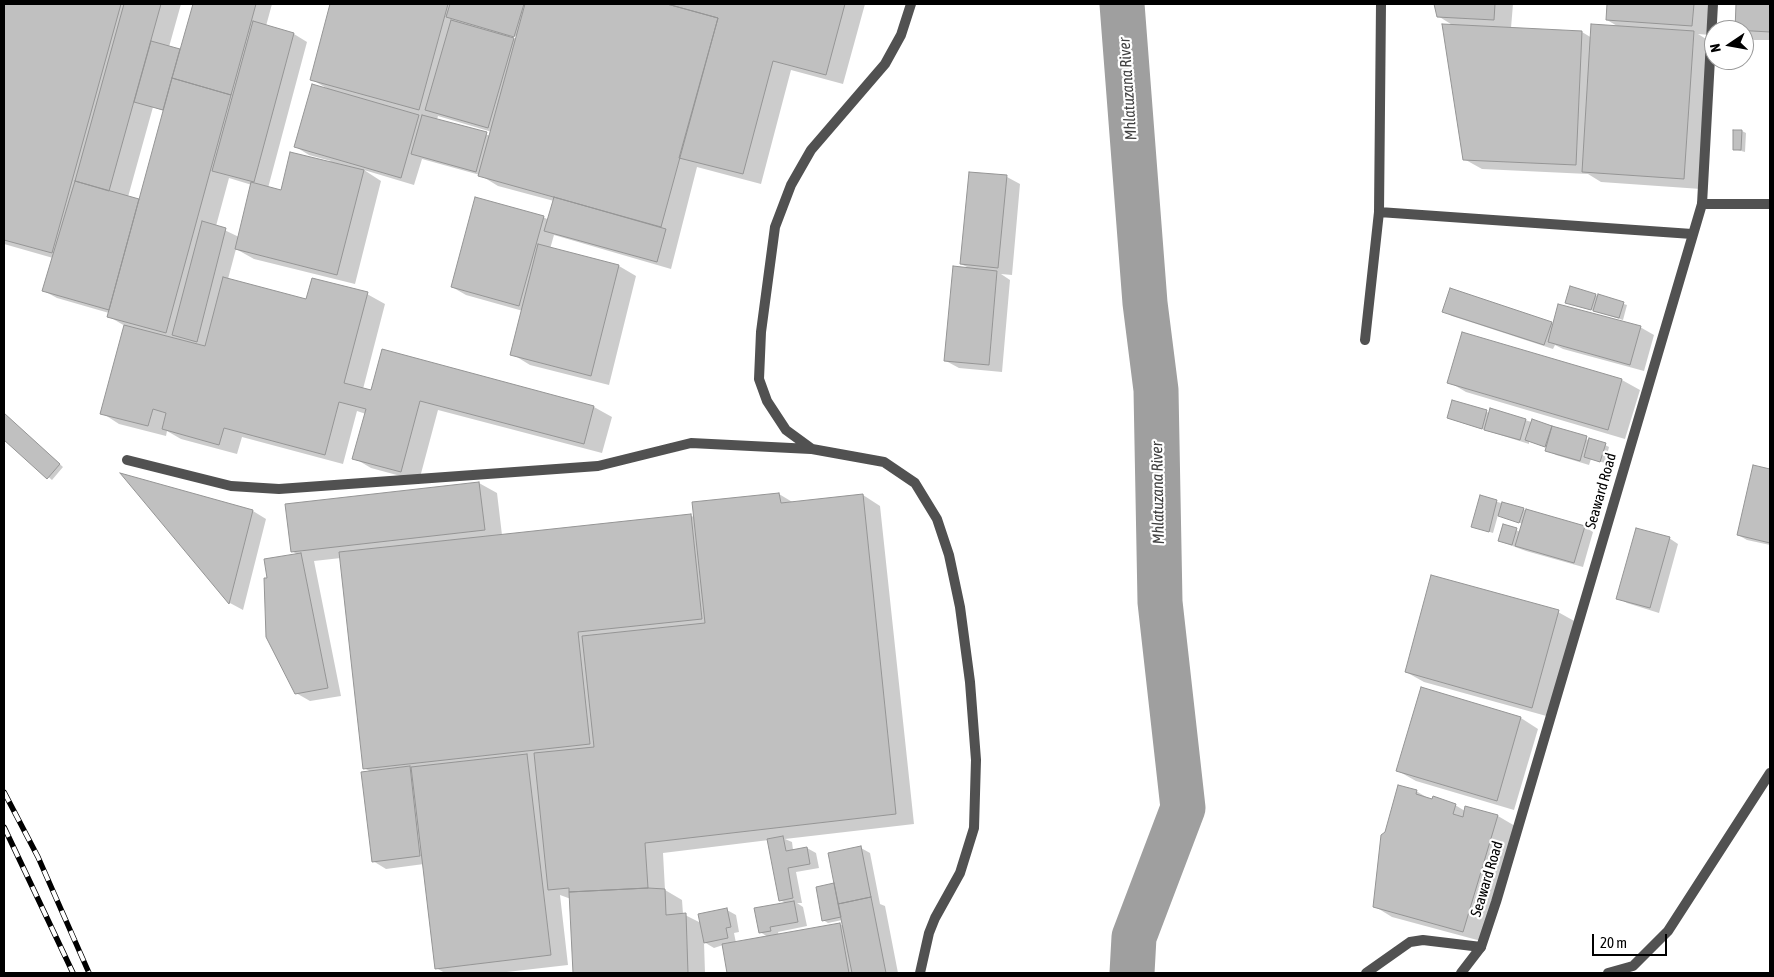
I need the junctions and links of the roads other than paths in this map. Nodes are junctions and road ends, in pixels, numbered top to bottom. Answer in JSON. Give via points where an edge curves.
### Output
{"nodes":[{"id":1,"x":912,"y":4,"type":"edge"},
{"id":2,"x":1381,"y":4,"type":"edge"},
{"id":3,"x":1713,"y":4,"type":"edge"},
{"id":4,"x":1702,"y":204,"type":"junction"},
{"id":5,"x":1770,"y":204,"type":"edge"},
{"id":6,"x":1380,"y":212,"type":"junction"},
{"id":7,"x":1692,"y":234,"type":"junction"},
{"id":8,"x":1365,"y":340,"type":"dead end"},
{"id":9,"x":812,"y":448,"type":"junction"},
{"id":10,"x":128,"y":460,"type":"dead end"},
{"id":11,"x":1770,"y":773,"type":"edge"},
{"id":12,"x":1481,"y":947,"type":"junction"},
{"id":13,"x":920,"y":973,"type":"edge"},
{"id":14,"x":1366,"y":973,"type":"edge"},
{"id":15,"x":1461,"y":973,"type":"edge"},
{"id":16,"x":1608,"y":973,"type":"edge"}],
"edges":[{"from":1,"to":9,"type":"street","via":[[901,35],[885,64],[811,150],[791,185],[775,226],[761,332],[759,379],[767,401],[786,430]]},
{"from":2,"to":6,"type":"street"},
{"from":3,"to":4,"type":"street","name":"Seaward Road"},
{"from":4,"to":5,"type":"street"},
{"from":4,"to":7,"type":"street","name":"Seaward Road"},
{"from":6,"to":7,"type":"street"},
{"from":6,"to":8,"type":"street"},
{"from":7,"to":12,"type":"street","name":"Seaward Road"},
{"from":9,"to":10,"type":"street","via":[[692,443],[598,466],[279,489],[231,486]]},
{"from":9,"to":13,"type":"street","via":[[884,462],[914,483],[937,519],[949,555],[960,607],[976,760],[974,828],[960,873],[929,933]]},
{"from":11,"to":16,"type":"street","via":[[1668,931],[1633,966]]},
{"from":12,"to":14,"type":"street","via":[[1423,940],[1410,942]]},
{"from":12,"to":15,"type":"street","name":"Seaward Road"}]}
